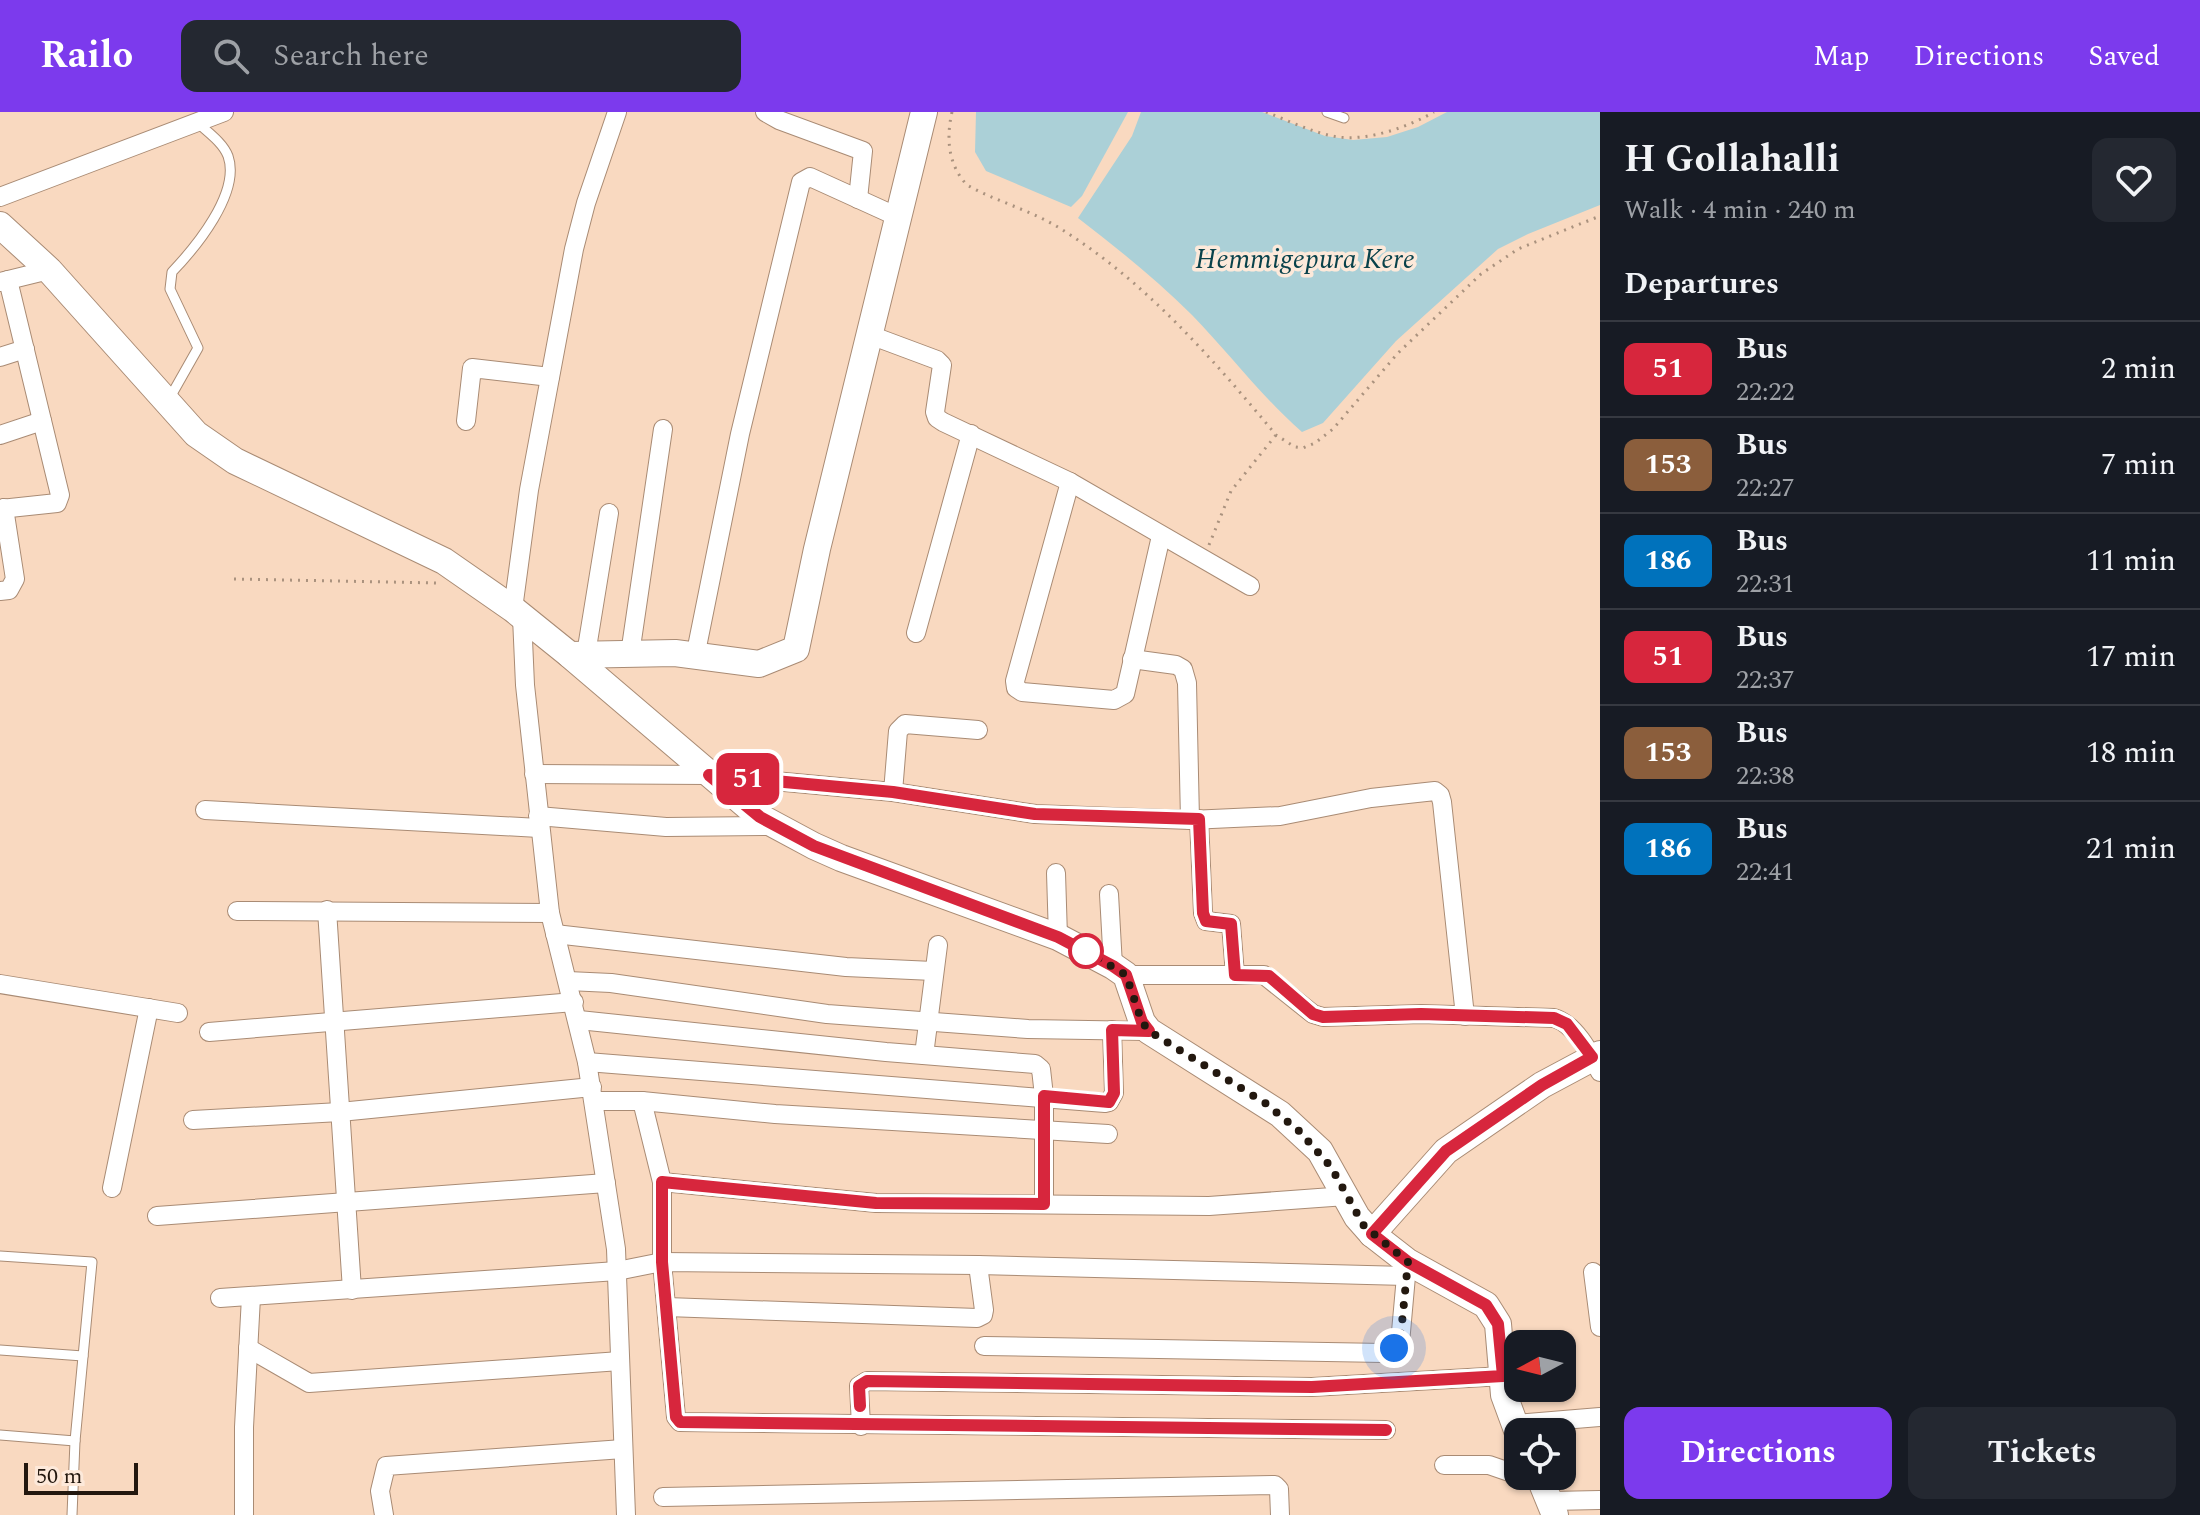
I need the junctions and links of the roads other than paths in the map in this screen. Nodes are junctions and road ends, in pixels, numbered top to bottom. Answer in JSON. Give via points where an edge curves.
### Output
{"nodes":[{"id":1,"x":224,"y":112,"type":"edge"},
{"id":2,"x":617,"y":112,"type":"edge"},
{"id":3,"x":765,"y":112,"type":"edge"},
{"id":4,"x":924,"y":112,"type":"edge"},
{"id":5,"x":1327,"y":112,"type":"edge"},
{"id":6,"x":1344,"y":118,"type":"dead end"},
{"id":7,"x":199,"y":124,"type":"junction"},
{"id":8,"x":0,"y":197,"type":"edge"},
{"id":9,"x":858,"y":199,"type":"junction"},
{"id":10,"x":898,"y":217,"type":"junction"},
{"id":11,"x":0,"y":225,"type":"edge"},
{"id":12,"x":49,"y":270,"type":"junction"},
{"id":13,"x":4,"y":281,"type":"edge"},
{"id":14,"x":870,"y":335,"type":"junction"},
{"id":15,"x":25,"y":349,"type":"junction"},
{"id":16,"x":0,"y":357,"type":"edge"},
{"id":17,"x":550,"y":377,"type":"junction"},
{"id":18,"x":167,"y":403,"type":"junction"},
{"id":19,"x":42,"y":421,"type":"junction"},
{"id":20,"x":466,"y":421,"type":"dead end"},
{"id":21,"x":663,"y":429,"type":"dead end"},
{"id":22,"x":971,"y":434,"type":"junction"},
{"id":23,"x":0,"y":435,"type":"edge"},
{"id":24,"x":1070,"y":482,"type":"junction"},
{"id":25,"x":2,"y":509,"type":"edge"},
{"id":26,"x":609,"y":513,"type":"dead end"},
{"id":27,"x":1161,"y":536,"type":"junction"},
{"id":28,"x":1250,"y":586,"type":"dead end"},
{"id":29,"x":0,"y":591,"type":"edge"},
{"id":30,"x":518,"y":613,"type":"junction"},
{"id":31,"x":916,"y":633,"type":"dead end"},
{"id":32,"x":578,"y":654,"type":"junction"},
{"id":33,"x":630,"y":654,"type":"junction"},
{"id":34,"x":695,"y":657,"type":"junction"},
{"id":35,"x":1132,"y":659,"type":"junction"},
{"id":36,"x":978,"y":730,"type":"dead end"},
{"id":37,"x":534,"y":774,"type":"junction"},
{"id":38,"x":709,"y":775,"type":"junction"},
{"id":39,"x":893,"y":792,"type":"junction"},
{"id":40,"x":205,"y":810,"type":"dead end"},
{"id":41,"x":1194,"y":819,"type":"junction"},
{"id":42,"x":539,"y":822,"type":"junction"},
{"id":43,"x":775,"y":826,"type":"junction"},
{"id":44,"x":1056,"y":873,"type":"dead end"},
{"id":45,"x":1109,"y":894,"type":"dead end"},
{"id":46,"x":327,"y":910,"type":"junction"},
{"id":47,"x":237,"y":911,"type":"dead end"},
{"id":48,"x":550,"y":913,"type":"junction"},
{"id":49,"x":555,"y":934,"type":"junction"},
{"id":50,"x":1058,"y":937,"type":"junction"},
{"id":51,"x":938,"y":945,"type":"dead end"},
{"id":52,"x":933,"y":971,"type":"junction"},
{"id":53,"x":1119,"y":971,"type":"junction"},
{"id":54,"x":1235,"y":975,"type":"junction"},
{"id":55,"x":568,"y":981,"type":"junction"},
{"id":56,"x":0,"y":984,"type":"edge"},
{"id":57,"x":149,"y":1008,"type":"junction"},
{"id":58,"x":576,"y":1011,"type":"junction"},
{"id":59,"x":178,"y":1013,"type":"dead end"},
{"id":60,"x":1465,"y":1016,"type":"junction"},
{"id":61,"x":929,"y":1021,"type":"junction"},
{"id":62,"x":335,"y":1022,"type":"junction"},
{"id":63,"x":953,"y":1023,"type":"junction"},
{"id":64,"x":1112,"y":1030,"type":"junction"},
{"id":65,"x":1149,"y":1031,"type":"junction"},
{"id":66,"x":209,"y":1032,"type":"dead end"},
{"id":67,"x":924,"y":1055,"type":"junction"},
{"id":68,"x":949,"y":1057,"type":"junction"},
{"id":69,"x":1597,"y":1061,"type":"edge"},
{"id":70,"x":587,"y":1062,"type":"junction"},
{"id":71,"x":593,"y":1094,"type":"junction"},
{"id":72,"x":1044,"y":1096,"type":"junction"},
{"id":73,"x":642,"y":1101,"type":"junction"},
{"id":74,"x":340,"y":1112,"type":"junction"},
{"id":75,"x":193,"y":1120,"type":"dead end"},
{"id":76,"x":1043,"y":1131,"type":"junction"},
{"id":77,"x":1108,"y":1134,"type":"dead end"},
{"id":78,"x":662,"y":1182,"type":"junction"},
{"id":79,"x":606,"y":1183,"type":"junction"},
{"id":80,"x":112,"y":1188,"type":"dead end"},
{"id":81,"x":1346,"y":1196,"type":"junction"},
{"id":82,"x":345,"y":1201,"type":"junction"},
{"id":83,"x":1044,"y":1204,"type":"junction"},
{"id":84,"x":157,"y":1216,"type":"dead end"},
{"id":85,"x":1372,"y":1234,"type":"junction"},
{"id":86,"x":0,"y":1256,"type":"edge"},
{"id":87,"x":662,"y":1262,"type":"junction"},
{"id":88,"x":978,"y":1265,"type":"junction"},
{"id":89,"x":1407,"y":1269,"type":"junction"},
{"id":90,"x":617,"y":1271,"type":"junction"},
{"id":91,"x":1593,"y":1272,"type":"dead end"},
{"id":92,"x":352,"y":1290,"type":"junction"},
{"id":93,"x":251,"y":1297,"type":"junction"},
{"id":94,"x":220,"y":1298,"type":"dead end"},
{"id":95,"x":667,"y":1307,"type":"junction"},
{"id":96,"x":1600,"y":1327,"type":"edge"},
{"id":97,"x":984,"y":1346,"type":"dead end"},
{"id":98,"x":248,"y":1348,"type":"junction"},
{"id":99,"x":0,"y":1350,"type":"edge"},
{"id":100,"x":83,"y":1356,"type":"junction"},
{"id":101,"x":620,"y":1361,"type":"junction"},
{"id":102,"x":1503,"y":1376,"type":"junction"},
{"id":103,"x":1600,"y":1417,"type":"edge"},
{"id":104,"x":1512,"y":1418,"type":"edge"},
{"id":105,"x":1576,"y":1420,"type":"edge"},
{"id":106,"x":861,"y":1426,"type":"junction"},
{"id":107,"x":1386,"y":1430,"type":"dead end"},
{"id":108,"x":0,"y":1435,"type":"edge"},
{"id":109,"x":75,"y":1441,"type":"junction"},
{"id":110,"x":623,"y":1449,"type":"junction"},
{"id":111,"x":1444,"y":1465,"type":"dead end"},
{"id":112,"x":1504,"y":1472,"type":"edge"},
{"id":113,"x":1548,"y":1490,"type":"edge"},
{"id":114,"x":663,"y":1497,"type":"dead end"},
{"id":115,"x":1600,"y":1500,"type":"edge"},
{"id":116,"x":72,"y":1515,"type":"edge"},
{"id":117,"x":244,"y":1515,"type":"edge"},
{"id":118,"x":384,"y":1515,"type":"edge"},
{"id":119,"x":626,"y":1515,"type":"edge"},
{"id":120,"x":1280,"y":1515,"type":"edge"}],
"edges":[{"from":1,"to":7,"type":"street"},
{"from":2,"to":17,"type":"street","via":[[574,249]]},
{"from":3,"to":9,"type":"street","via":[[863,151]]},
{"from":4,"to":10,"type":"street"},
{"from":5,"to":6,"type":"lane"},
{"from":7,"to":8,"type":"street"},
{"from":7,"to":18,"type":"lane","via":[[222,146],[230,169],[214,220],[169,279],[198,348]]},
{"from":9,"to":10,"type":"street"},
{"from":9,"to":34,"type":"street","via":[[810,177],[801,182],[740,434]]},
{"from":10,"to":14,"type":"street"},
{"from":11,"to":12,"type":"street"},
{"from":12,"to":13,"type":"street"},
{"from":12,"to":18,"type":"street"},
{"from":13,"to":15,"type":"street"},
{"from":14,"to":22,"type":"street","via":[[937,360],[942,365],[937,418]]},
{"from":14,"to":34,"type":"street","via":[[796,649],[759,664]]},
{"from":15,"to":16,"type":"street"},
{"from":15,"to":19,"type":"street"},
{"from":17,"to":20,"type":"street","via":[[472,368]]},
{"from":17,"to":30,"type":"street","via":[[529,490]]},
{"from":18,"to":30,"type":"street","via":[[196,434],[235,461],[444,561]]},
{"from":19,"to":23,"type":"street"},
{"from":19,"to":25,"type":"street","via":[[59,500]]},
{"from":21,"to":33,"type":"street"},
{"from":22,"to":24,"type":"street"},
{"from":22,"to":31,"type":"street"},
{"from":24,"to":27,"type":"street"},
{"from":24,"to":35,"type":"street","via":[[1016,688],[1114,700],[1125,694]]},
{"from":25,"to":29,"type":"street","via":[[15,579],[9,590]]},
{"from":26,"to":32,"type":"street"},
{"from":27,"to":28,"type":"street"},
{"from":27,"to":35,"type":"street"},
{"from":30,"to":32,"type":"street"},
{"from":30,"to":37,"type":"street"},
{"from":32,"to":33,"type":"street"},
{"from":32,"to":38,"type":"street"},
{"from":33,"to":34,"type":"street"},
{"from":35,"to":41,"type":"street","via":[[1183,669]]},
{"from":36,"to":39,"type":"street","via":[[905,724],[898,731]]},
{"from":37,"to":38,"type":"street"},
{"from":37,"to":42,"type":"street"},
{"from":38,"to":39,"type":"street"},
{"from":38,"to":43,"type":"street"},
{"from":39,"to":41,"type":"street","via":[[1035,814]]},
{"from":40,"to":42,"type":"street"},
{"from":41,"to":54,"type":"street","via":[[1203,913],[1206,921],[1231,924]]},
{"from":41,"to":60,"type":"street","via":[[1280,816],[1371,798],[1438,792]]},
{"from":42,"to":43,"type":"street"},
{"from":42,"to":48,"type":"street"},
{"from":43,"to":50,"type":"street","via":[[841,858]]},
{"from":44,"to":50,"type":"street"},
{"from":45,"to":53,"type":"street"},
{"from":46,"to":47,"type":"street"},
{"from":46,"to":48,"type":"street"},
{"from":46,"to":62,"type":"street"},
{"from":48,"to":49,"type":"street"},
{"from":49,"to":52,"type":"street","via":[[846,967]]},
{"from":49,"to":55,"type":"street"},
{"from":50,"to":53,"type":"street"},
{"from":51,"to":52,"type":"street"},
{"from":52,"to":61,"type":"street"},
{"from":53,"to":54,"type":"street"},
{"from":53,"to":65,"type":"street"},
{"from":54,"to":60,"type":"street","via":[[1269,976],[1317,1016]]},
{"from":55,"to":58,"type":"street"},
{"from":55,"to":61,"type":"street","via":[[827,1014]]},
{"from":56,"to":57,"type":"street"},
{"from":57,"to":59,"type":"street"},
{"from":57,"to":80,"type":"street"},
{"from":58,"to":62,"type":"street"},
{"from":58,"to":67,"type":"street"},
{"from":58,"to":70,"type":"street"},
{"from":60,"to":69,"type":"street","via":[[1561,1020]]},
{"from":61,"to":63,"type":"street"},
{"from":61,"to":67,"type":"street"},
{"from":62,"to":66,"type":"street"},
{"from":62,"to":74,"type":"street"},
{"from":63,"to":64,"type":"street"},
{"from":63,"to":68,"type":"street"},
{"from":64,"to":65,"type":"street"},
{"from":64,"to":72,"type":"street","via":[[1114,1093],[1109,1102]]},
{"from":65,"to":81,"type":"street","via":[[1290,1122],[1320,1151]]},
{"from":67,"to":68,"type":"street"},
{"from":68,"to":72,"type":"street","via":[[1035,1064],[1041,1069]]},
{"from":69,"to":85,"type":"street","via":[[1542,1085],[1446,1151]]},
{"from":70,"to":71,"type":"street"},
{"from":70,"to":72,"type":"street"},
{"from":71,"to":73,"type":"street"},
{"from":71,"to":74,"type":"street"},
{"from":71,"to":79,"type":"street"},
{"from":72,"to":76,"type":"street"},
{"from":73,"to":76,"type":"street"},
{"from":73,"to":78,"type":"street"},
{"from":74,"to":75,"type":"street"},
{"from":74,"to":82,"type":"street"},
{"from":76,"to":77,"type":"street"},
{"from":76,"to":83,"type":"street"},
{"from":78,"to":83,"type":"street","via":[[876,1203]]},
{"from":78,"to":87,"type":"street"},
{"from":79,"to":82,"type":"street"},
{"from":79,"to":90,"type":"street"},
{"from":81,"to":83,"type":"street","via":[[1209,1206]]},
{"from":81,"to":85,"type":"street"},
{"from":82,"to":84,"type":"street"},
{"from":82,"to":92,"type":"street"},
{"from":85,"to":89,"type":"street"},
{"from":86,"to":100,"type":"lane","via":[[92,1262]]},
{"from":87,"to":88,"type":"street"},
{"from":87,"to":90,"type":"street"},
{"from":87,"to":95,"type":"street"},
{"from":88,"to":89,"type":"street"},
{"from":88,"to":95,"type":"street","via":[[984,1310],[977,1318]]},
{"from":89,"to":97,"type":"street","via":[[1400,1343],[1384,1353]]},
{"from":89,"to":102,"type":"street","via":[[1486,1305],[1498,1324]]},
{"from":90,"to":92,"type":"street"},
{"from":90,"to":101,"type":"street"},
{"from":91,"to":96,"type":"street"},
{"from":92,"to":93,"type":"street"},
{"from":93,"to":94,"type":"street"},
{"from":93,"to":98,"type":"street"},
{"from":95,"to":106,"type":"street","via":[[680,1422]]},
{"from":98,"to":101,"type":"street","via":[[309,1383]]},
{"from":98,"to":117,"type":"street"},
{"from":99,"to":100,"type":"lane"},
{"from":100,"to":109,"type":"lane"},
{"from":101,"to":110,"type":"street"},
{"from":102,"to":104,"type":"street"},
{"from":102,"to":106,"type":"street","via":[[1312,1387],[867,1381],[859,1386]]},
{"from":103,"to":105,"type":"street"},
{"from":106,"to":107,"type":"street"},
{"from":108,"to":109,"type":"lane"},
{"from":109,"to":116,"type":"lane"},
{"from":110,"to":118,"type":"street","via":[[386,1466],[380,1491]]},
{"from":110,"to":119,"type":"street"},
{"from":111,"to":112,"type":"street","via":[[1489,1465]]},
{"from":113,"to":115,"type":"street"},
{"from":114,"to":120,"type":"street","via":[[1275,1485]]}]}
